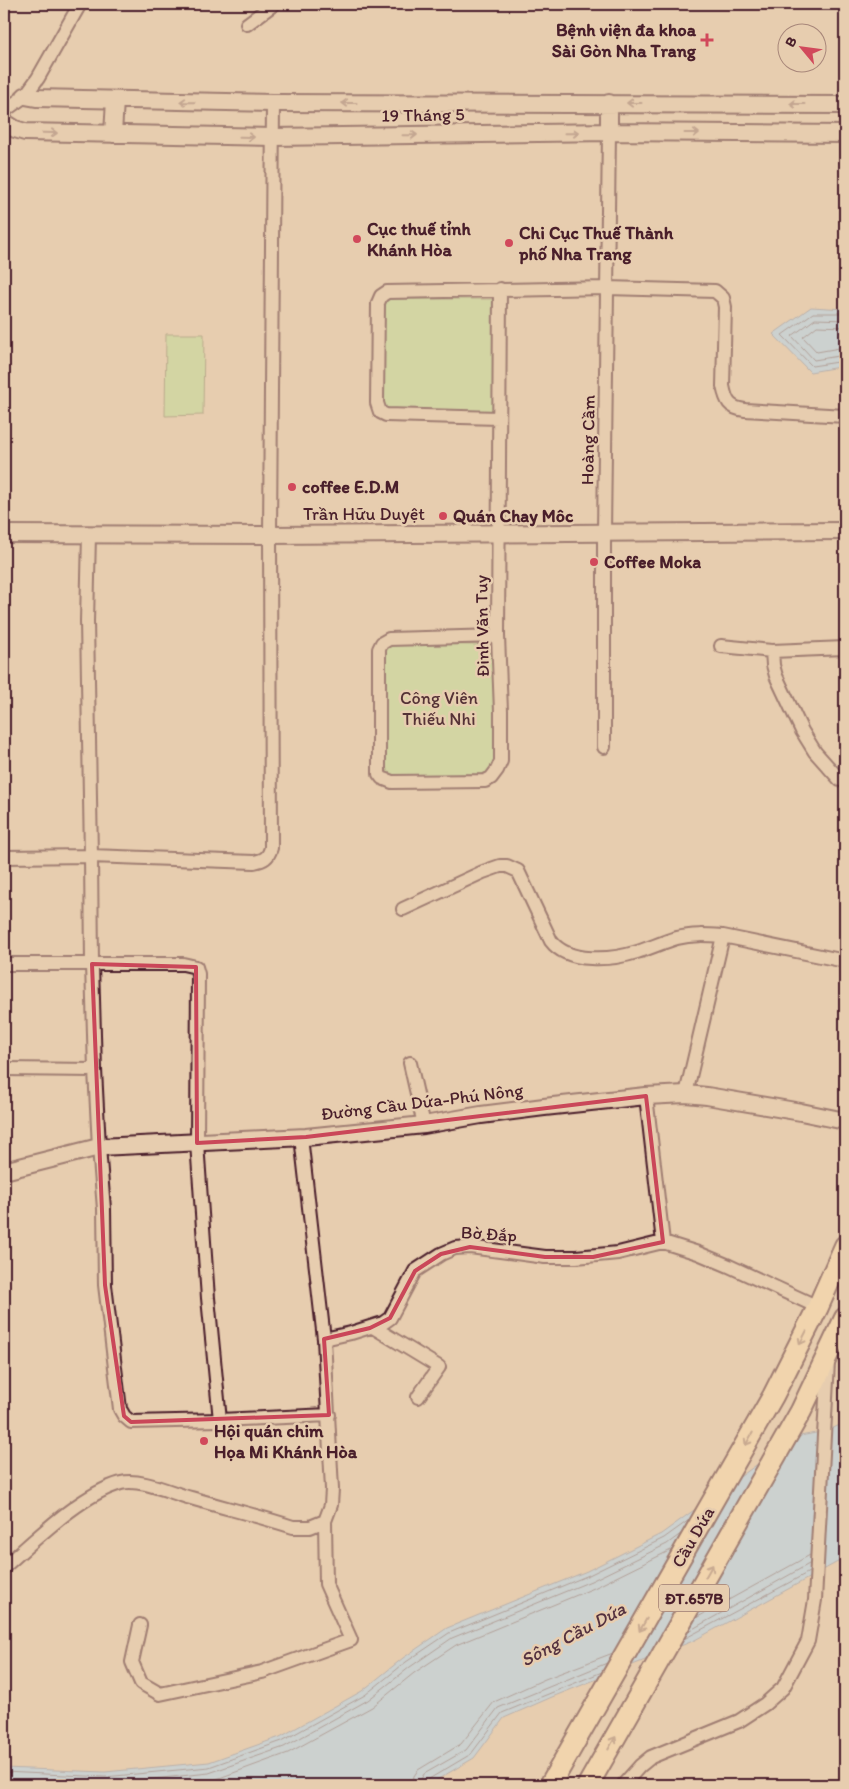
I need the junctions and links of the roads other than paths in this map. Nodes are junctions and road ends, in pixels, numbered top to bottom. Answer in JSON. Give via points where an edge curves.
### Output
{"nodes":[{"id":1,"x":80,"y":4,"type":"edge"},
{"id":2,"x":274,"y":4,"type":"edge"},
{"id":3,"x":248,"y":24,"type":"dead end"},
{"id":4,"x":25,"y":96,"type":"junction"},
{"id":5,"x":115,"y":100,"type":"junction"},
{"id":6,"x":273,"y":103,"type":"junction"},
{"id":7,"x":609,"y":103,"type":"junction"},
{"id":8,"x":845,"y":105,"type":"edge"},
{"id":9,"x":4,"y":111,"type":"edge"},
{"id":10,"x":4,"y":122,"type":"edge"},
{"id":11,"x":609,"y":132,"type":"junction"},
{"id":12,"x":113,"y":134,"type":"junction"},
{"id":13,"x":845,"y":134,"type":"edge"},
{"id":14,"x":273,"y":137,"type":"junction"},
{"id":15,"x":607,"y":288,"type":"junction"},
{"id":16,"x":500,"y":289,"type":"junction"},
{"id":17,"x":845,"y":416,"type":"edge"},
{"id":18,"x":499,"y":418,"type":"junction"},
{"id":19,"x":845,"y":531,"type":"edge"},
{"id":20,"x":604,"y":532,"type":"junction"},
{"id":21,"x":499,"y":533,"type":"junction"},
{"id":22,"x":4,"y":534,"type":"edge"},
{"id":23,"x":89,"y":535,"type":"junction"},
{"id":24,"x":270,"y":535,"type":"junction"},
{"id":25,"x":498,"y":636,"type":"junction"},
{"id":26,"x":721,"y":646,"type":"dead end"},
{"id":27,"x":845,"y":648,"type":"edge"},
{"id":28,"x":772,"y":651,"type":"junction"},
{"id":29,"x":604,"y":748,"type":"dead end"},
{"id":30,"x":843,"y":779,"type":"edge"},
{"id":31,"x":91,"y":856,"type":"junction"},
{"id":32,"x":4,"y":857,"type":"edge"},
{"id":33,"x":403,"y":908,"type":"dead end"},
{"id":34,"x":722,"y":936,"type":"junction"},
{"id":35,"x":845,"y":961,"type":"edge"},
{"id":36,"x":4,"y":964,"type":"edge"},
{"id":37,"x":92,"y":964,"type":"junction"},
{"id":38,"x":410,"y":1063,"type":"dead end"},
{"id":39,"x":4,"y":1069,"type":"edge"},
{"id":40,"x":95,"y":1070,"type":"junction"},
{"id":41,"x":686,"y":1094,"type":"junction"},
{"id":42,"x":646,"y":1096,"type":"junction"},
{"id":43,"x":845,"y":1121,"type":"edge"},
{"id":44,"x":424,"y":1125,"type":"junction"},
{"id":45,"x":301,"y":1137,"type":"junction"},
{"id":46,"x":197,"y":1143,"type":"junction"},
{"id":47,"x":99,"y":1147,"type":"junction"},
{"id":48,"x":4,"y":1170,"type":"edge"},
{"id":49,"x":663,"y":1242,"type":"junction"},
{"id":50,"x":845,"y":1246,"type":"edge"},
{"id":51,"x":818,"y":1307,"type":"junction"},
{"id":52,"x":845,"y":1318,"type":"edge"},
{"id":53,"x":373,"y":1327,"type":"junction"},
{"id":54,"x":324,"y":1338,"type":"junction"},
{"id":55,"x":829,"y":1354,"type":"junction"},
{"id":56,"x":418,"y":1397,"type":"dead end"},
{"id":57,"x":329,"y":1415,"type":"junction"},
{"id":58,"x":220,"y":1420,"type":"junction"},
{"id":59,"x":325,"y":1521,"type":"junction"},
{"id":60,"x":4,"y":1567,"type":"edge"},
{"id":61,"x":140,"y":1625,"type":"dead end"},
{"id":62,"x":552,"y":1783,"type":"edge"},
{"id":63,"x":588,"y":1785,"type":"edge"},
{"id":64,"x":624,"y":1785,"type":"edge"}],
"edges":[{"from":1,"to":4,"type":"street"},
{"from":2,"to":3,"type":"street"},
{"from":4,"to":5,"type":"street","name":"19 Tháng 5"},
{"from":4,"to":9,"type":"street"},
{"from":6,"to":5,"type":"street","name":"19 Tháng 5","one_way":true},
{"from":5,"to":12,"type":"street"},
{"from":7,"to":6,"type":"street","name":"19 Tháng 5","one_way":true},
{"from":6,"to":14,"type":"street"},
{"from":8,"to":7,"type":"street","name":"19 Tháng 5","one_way":true},
{"from":7,"to":11,"type":"street"},
{"from":10,"to":12,"type":"street","name":"19 Tháng 5","one_way":true,"via":[[25,132]]},
{"from":11,"to":13,"type":"street","name":"19 Tháng 5","one_way":true},
{"from":14,"to":11,"type":"street","name":"19 Tháng 5","one_way":true},
{"from":11,"to":15,"type":"street","name":"Hoàng Cầm"},
{"from":12,"to":14,"type":"street","name":"19 Tháng 5","one_way":true},
{"from":14,"to":24,"type":"street"},
{"from":15,"to":16,"type":"street"},
{"from":15,"to":17,"type":"street","via":[[715,292],[725,307],[723,386],[729,404],[745,410]]},
{"from":15,"to":20,"type":"street","name":"Hoàng Cầm"},
{"from":16,"to":18,"type":"street","name":"Đinh Văn Tuy"},
{"from":16,"to":18,"type":"street","via":[[387,292],[381,296],[378,303],[376,402],[378,410],[386,415]]},
{"from":18,"to":21,"type":"street","name":"Đinh Văn Tuy"},
{"from":19,"to":20,"type":"street","name":"Trần Hữu Duyệt"},
{"from":20,"to":21,"type":"street","name":"Trần Hữu Duyệt"},
{"from":20,"to":29,"type":"street","name":"Hoàng Cầm"},
{"from":21,"to":24,"type":"street","name":"Trần Hữu Duyệt"},
{"from":21,"to":25,"type":"street","name":"Đinh Văn Tuy"},
{"from":22,"to":23,"type":"street","name":"Trần Hữu Duyệt"},
{"from":23,"to":24,"type":"street","name":"Trần Hữu Duyệt"},
{"from":23,"to":31,"type":"street","via":[[87,621]]},
{"from":24,"to":31,"type":"street","via":[[269,854],[264,860],[254,862]]},
{"from":25,"to":25,"type":"street","name":"Đinh Văn Tuy","via":[[501,761],[491,778],[485,781],[392,782],[382,778],[379,774],[378,649],[382,643],[388,639]]},
{"from":26,"to":28,"type":"street"},
{"from":27,"to":28,"type":"street"},
{"from":28,"to":30,"type":"street","via":[[776,676],[802,730],[815,752]]},
{"from":31,"to":32,"type":"street"},
{"from":31,"to":37,"type":"street"},
{"from":33,"to":34,"type":"street","via":[[483,872],[506,866],[518,872],[551,941],[559,950],[574,957],[611,957],[679,938]]},
{"from":34,"to":35,"type":"street"},
{"from":34,"to":41,"type":"street"},
{"from":36,"to":37,"type":"street"},
{"from":37,"to":40,"type":"street"},
{"from":37,"to":46,"type":"street","via":[[183,964],[196,967]]},
{"from":38,"to":44,"type":"street"},
{"from":39,"to":40,"type":"street"},
{"from":40,"to":47,"type":"street"},
{"from":41,"to":42,"type":"street","name":"Đường Cầu Dứa-Phú Nông"},
{"from":41,"to":43,"type":"street","name":"Đường Cầu Dứa-Phú Nông"},
{"from":42,"to":44,"type":"street","name":"Đường Cầu Dứa-Phú Nông","via":[[481,1114]]},
{"from":42,"to":49,"type":"street"},
{"from":44,"to":45,"type":"street","name":"Đường Cầu Dứa-Phú Nông"},
{"from":45,"to":46,"type":"street","name":"Đường Cầu Dứa-Phú Nông"},
{"from":45,"to":54,"type":"street"},
{"from":46,"to":47,"type":"street","name":"Đường Cầu Dứa-Phú Nông"},
{"from":46,"to":58,"type":"street"},
{"from":47,"to":48,"type":"street","name":"Đường Cầu Dứa-Phú Nông"},
{"from":47,"to":58,"type":"street","via":[[106,1285],[120,1409],[131,1422]]},
{"from":49,"to":51,"type":"street","name":"Bờ Đắp","via":[[729,1266]]},
{"from":49,"to":53,"type":"street","name":"Bờ Đắp","via":[[576,1257],[455,1248],[415,1271],[390,1318]]},
{"from":50,"to":51,"type":"main road","number":"ĐT.657B"},
{"from":51,"to":62,"type":"main road","name":"Cầu Dứa","number":"ĐT.657B","one_way":true,"via":[[773,1396]]},
{"from":52,"to":55,"type":"main road","number":"ĐT.657B"},
{"from":53,"to":54,"type":"street","name":"Bờ Đắp"},
{"from":53,"to":56,"type":"street","via":[[439,1367]]},
{"from":54,"to":57,"type":"street"},
{"from":63,"to":55,"type":"main road","name":"Cầu Dứa","number":"ĐT.657B","one_way":true,"via":[[801,1411]]},
{"from":55,"to":64,"type":"street","via":[[815,1600],[808,1641],[783,1688],[765,1704],[739,1721],[651,1757]]},
{"from":57,"to":58,"type":"street"},
{"from":57,"to":59,"type":"street","via":[[332,1489]]},
{"from":59,"to":60,"type":"street","via":[[310,1527],[293,1527],[155,1487],[119,1483],[74,1508]]},
{"from":59,"to":61,"type":"street","via":[[326,1584],[351,1640],[262,1672],[160,1694],[141,1683],[132,1662]]}]}
